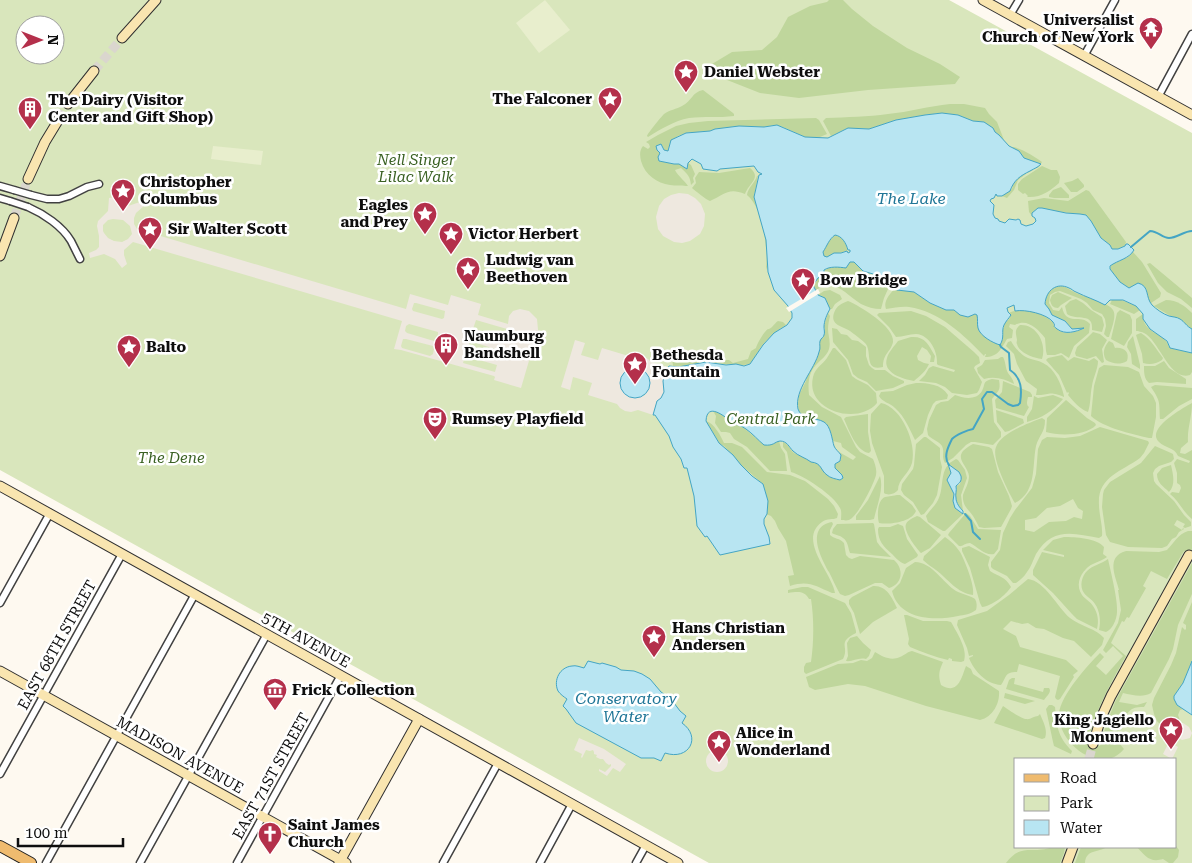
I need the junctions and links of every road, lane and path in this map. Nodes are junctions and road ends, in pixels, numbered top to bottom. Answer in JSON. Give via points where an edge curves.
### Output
{"nodes":[{"id":1,"x":156,"y":0,"type":"edge"},
{"id":2,"x":982,"y":0,"type":"edge"},
{"id":3,"x":1019,"y":0,"type":"edge"},
{"id":4,"x":1115,"y":0,"type":"edge"},
{"id":5,"x":1010,"y":16,"type":"junction"},
{"id":6,"x":1192,"y":34,"type":"edge"},
{"id":7,"x":122,"y":38,"type":"tunnel mouth"},
{"id":8,"x":1084,"y":56,"type":"junction"},
{"id":9,"x":94,"y":71,"type":"tunnel mouth"},
{"id":10,"x":1158,"y":97,"type":"junction"},
{"id":11,"x":68,"y":104,"type":"tunnel mouth"},
{"id":12,"x":1192,"y":115,"type":"edge"},
{"id":13,"x":58,"y":119,"type":"tunnel mouth"},
{"id":14,"x":28,"y":179,"type":"tunnel mouth"},
{"id":15,"x":99,"y":184,"type":"dead end"},
{"id":16,"x":0,"y":186,"type":"edge"},
{"id":17,"x":0,"y":198,"type":"edge"},
{"id":18,"x":14,"y":218,"type":"tunnel mouth"},
{"id":19,"x":2,"y":252,"type":"edge"},
{"id":20,"x":80,"y":259,"type":"dead end"},
{"id":21,"x":0,"y":265,"type":"edge"},
{"id":22,"x":0,"y":486,"type":"edge"},
{"id":23,"x":50,"y":513,"type":"junction"},
{"id":24,"x":122,"y":554,"type":"junction"},
{"id":25,"x":1189,"y":555,"type":"dead end"},
{"id":26,"x":195,"y":594,"type":"junction"},
{"id":27,"x":0,"y":603,"type":"edge"},
{"id":28,"x":267,"y":634,"type":"junction"},
{"id":29,"x":0,"y":671,"type":"edge"},
{"id":30,"x":341,"y":675,"type":"junction"},
{"id":31,"x":44,"y":695,"type":"junction"},
{"id":32,"x":419,"y":719,"type":"junction"},
{"id":33,"x":116,"y":735,"type":"junction"},
{"id":34,"x":1093,"y":744,"type":"tunnel mouth"},
{"id":35,"x":498,"y":763,"type":"junction"},
{"id":36,"x":0,"y":774,"type":"edge"},
{"id":37,"x":189,"y":776,"type":"junction"},
{"id":38,"x":572,"y":804,"type":"junction"},
{"id":39,"x":262,"y":817,"type":"junction"},
{"id":40,"x":646,"y":845,"type":"junction"},
{"id":41,"x":0,"y":846,"type":"edge"},
{"id":42,"x":1073,"y":848,"type":"edge"},
{"id":43,"x":342,"y":862,"type":"edge"},
{"id":44,"x":31,"y":863,"type":"edge"},
{"id":45,"x":46,"y":863,"type":"edge"},
{"id":46,"x":140,"y":863,"type":"edge"},
{"id":47,"x":237,"y":863,"type":"edge"},
{"id":48,"x":443,"y":863,"type":"edge"},
{"id":49,"x":540,"y":863,"type":"edge"},
{"id":50,"x":636,"y":863,"type":"edge"},
{"id":51,"x":678,"y":863,"type":"edge"},
{"id":52,"x":1067,"y":863,"type":"edge"}],
"edges":[{"from":1,"to":7,"type":"main road"},
{"from":2,"to":5,"type":"main road"},
{"from":3,"to":5,"type":"street"},
{"from":4,"to":8,"type":"street"},
{"from":5,"to":8,"type":"main road"},
{"from":6,"to":10,"type":"street"},
{"from":8,"to":10,"type":"main road"},
{"from":9,"to":11,"type":"main road"},
{"from":10,"to":12,"type":"main road"},
{"from":13,"to":14,"type":"main road"},
{"from":15,"to":16,"type":"street","bridge":true,"via":[[59,199],[47,199]]},
{"from":17,"to":20,"type":"street","bridge":true,"via":[[28,207],[52,221],[70,240]]},
{"from":18,"to":19,"type":"main road"},
{"from":19,"to":21,"type":"main road"},
{"from":22,"to":23,"type":"main road","name":"5TH AVENUE"},
{"from":23,"to":24,"type":"main road","name":"5TH AVENUE"},
{"from":23,"to":27,"type":"street"},
{"from":24,"to":26,"type":"main road","name":"5TH AVENUE"},
{"from":24,"to":31,"type":"street","name":"EAST 68TH STREET"},
{"from":25,"to":34,"type":"main road","via":[[1111,696]]},
{"from":26,"to":28,"type":"main road","name":"5TH AVENUE"},
{"from":26,"to":33,"type":"street"},
{"from":28,"to":30,"type":"main road","name":"5TH AVENUE"},
{"from":28,"to":37,"type":"street"},
{"from":29,"to":31,"type":"main road","name":"MADISON AVENUE"},
{"from":30,"to":32,"type":"main road","name":"5TH AVENUE"},
{"from":30,"to":39,"type":"street","name":"EAST 71ST STREET"},
{"from":31,"to":33,"type":"main road","name":"MADISON AVENUE"},
{"from":31,"to":36,"type":"street","name":"EAST 68TH STREET"},
{"from":32,"to":35,"type":"main road","name":"5TH AVENUE"},
{"from":32,"to":43,"type":"main road"},
{"from":33,"to":37,"type":"main road","name":"MADISON AVENUE"},
{"from":33,"to":45,"type":"street"},
{"from":35,"to":38,"type":"main road","name":"5TH AVENUE"},
{"from":35,"to":48,"type":"street"},
{"from":37,"to":39,"type":"main road","name":"MADISON AVENUE"},
{"from":37,"to":46,"type":"street"},
{"from":38,"to":40,"type":"main road","name":"5TH AVENUE"},
{"from":38,"to":49,"type":"street"},
{"from":39,"to":43,"type":"main road","name":"MADISON AVENUE"},
{"from":39,"to":47,"type":"street","name":"EAST 71ST STREET"},
{"from":40,"to":50,"type":"street"},
{"from":40,"to":51,"type":"main road","name":"5TH AVENUE"},
{"from":41,"to":44,"type":"main road"},
{"from":42,"to":52,"type":"main road"}]}
